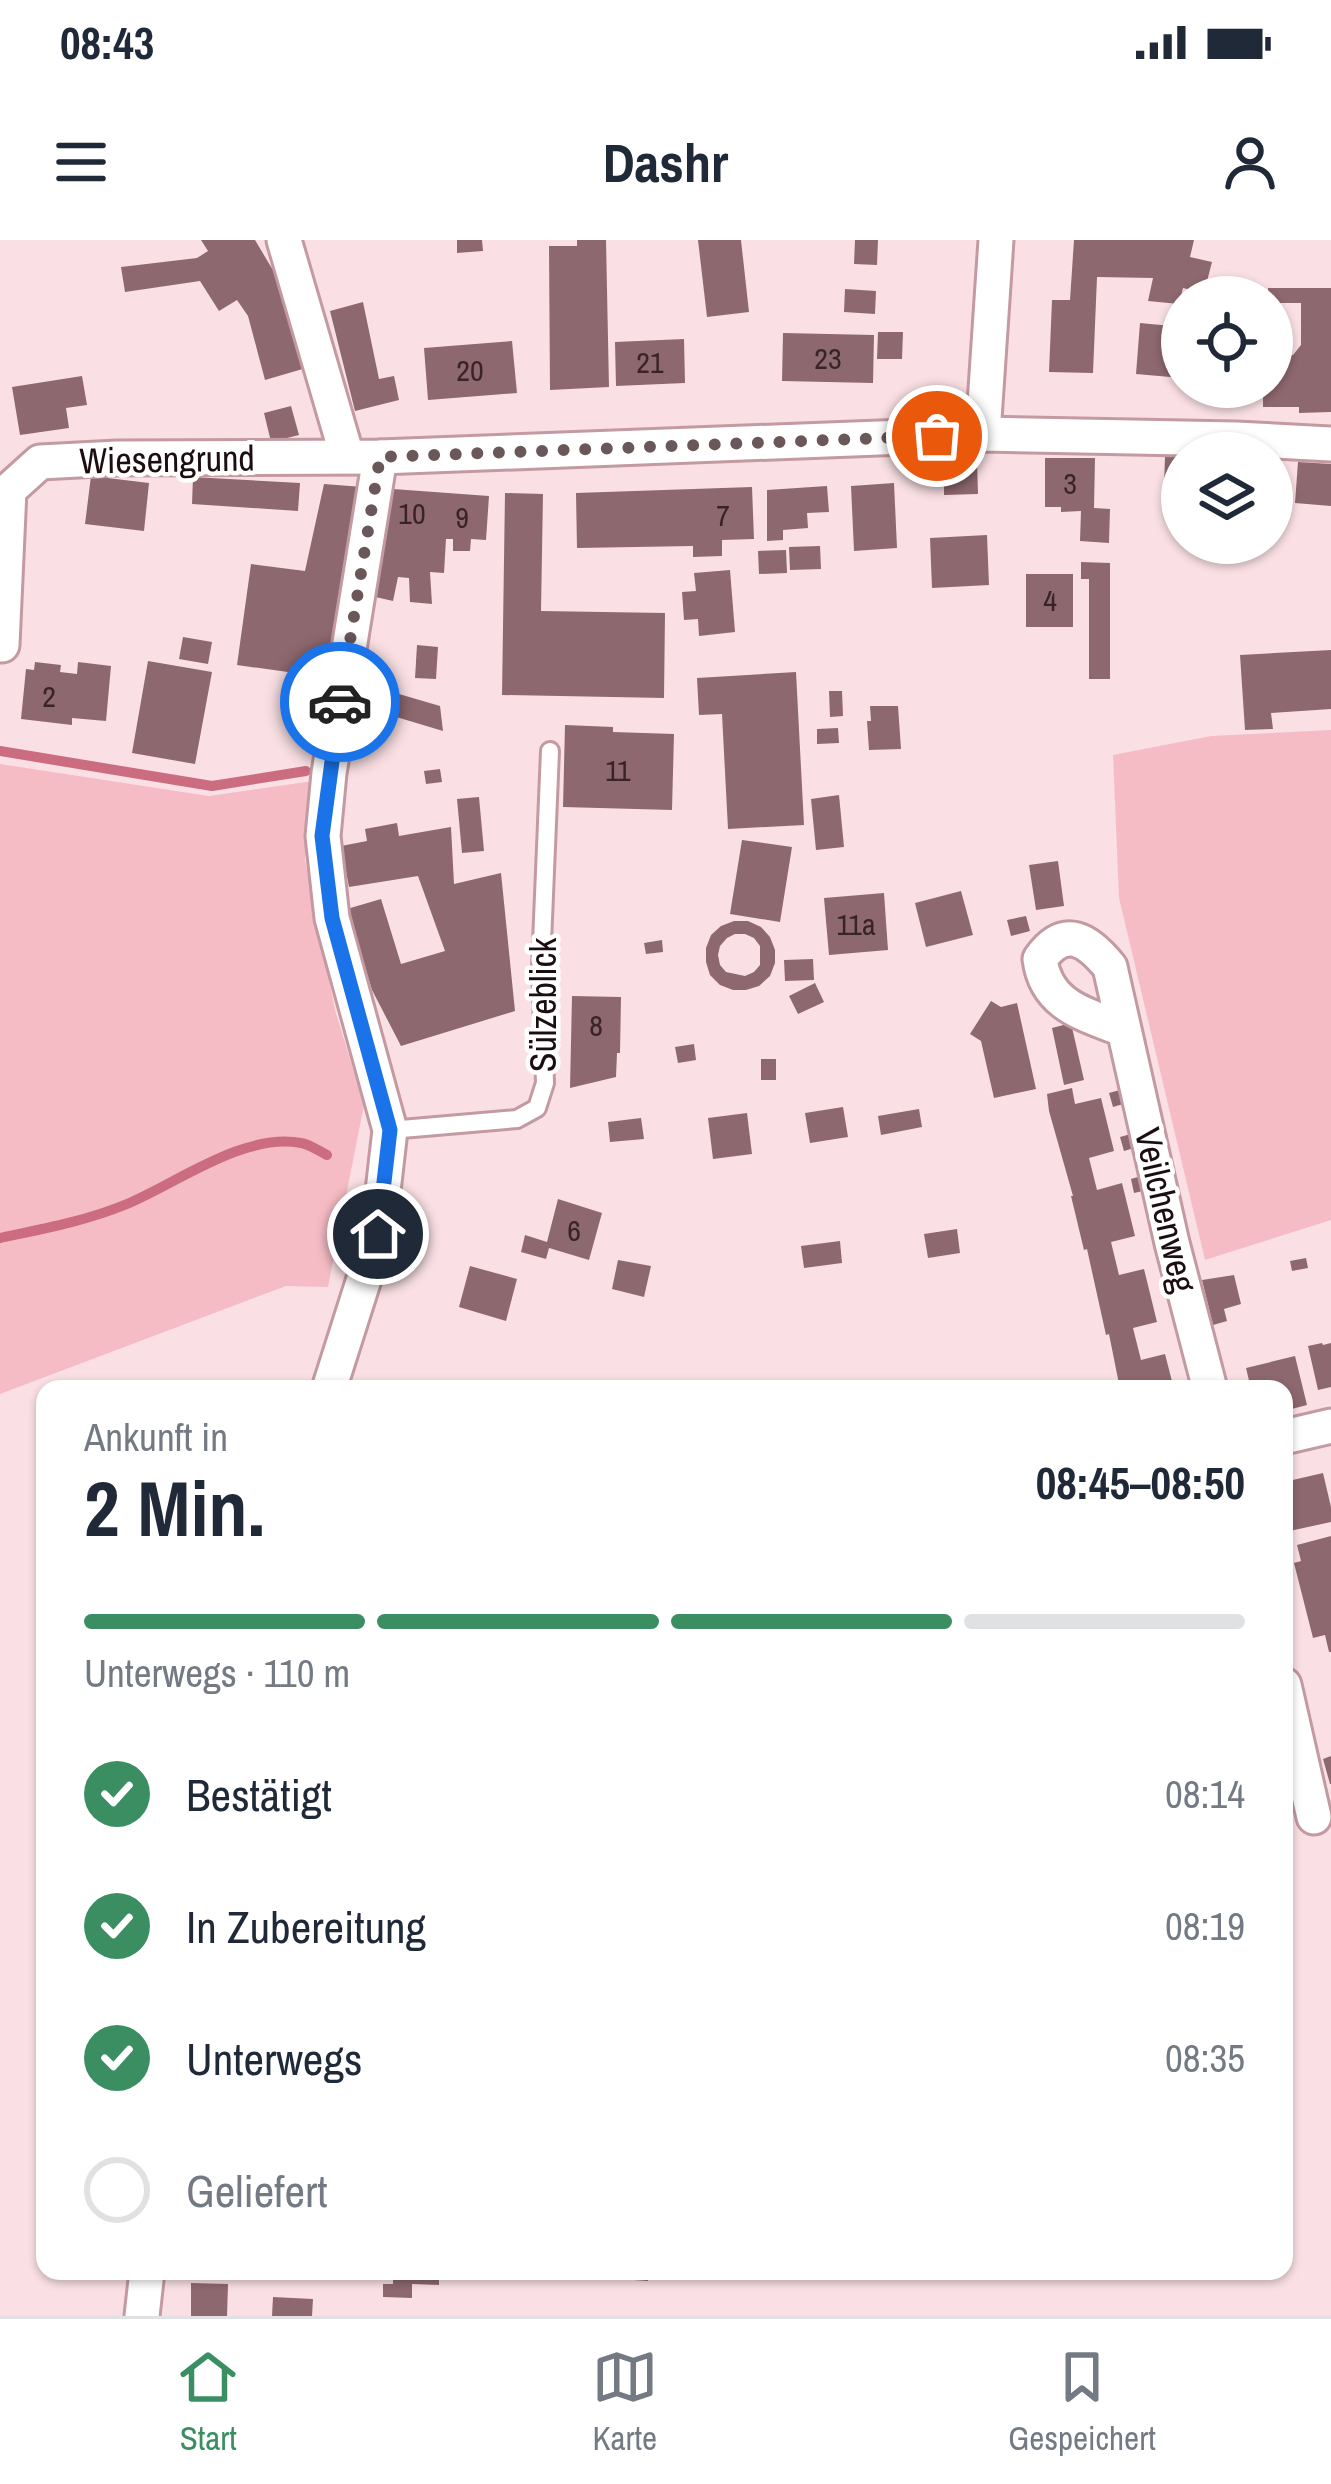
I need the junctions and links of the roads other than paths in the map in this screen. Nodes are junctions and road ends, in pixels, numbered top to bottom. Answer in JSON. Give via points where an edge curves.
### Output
{"nodes":[{"id":1,"x":284,"y":240,"type":"edge"},
{"id":2,"x":996,"y":240,"type":"edge"},
{"id":3,"x":983,"y":434,"type":"junction"},
{"id":4,"x":1331,"y":444,"type":"edge"},
{"id":5,"x":363,"y":456,"type":"junction"},
{"id":6,"x":2,"y":645,"type":"edge"},
{"id":7,"x":550,"y":751,"type":"dead end"},
{"id":8,"x":1124,"y":1030,"type":"dead end"},
{"id":9,"x":390,"y":1130,"type":"junction"},
{"id":10,"x":332,"y":1380,"type":"edge"},
{"id":11,"x":1208,"y":1380,"type":"edge"},
{"id":12,"x":1331,"y":1426,"type":"edge"},
{"id":13,"x":1293,"y":1435,"type":"edge"},
{"id":14,"x":1293,"y":1731,"type":"edge"},
{"id":15,"x":1310,"y":1817,"type":"edge"},
{"id":16,"x":146,"y":2280,"type":"edge"},
{"id":17,"x":142,"y":2316,"type":"edge"}],
"edges":[{"from":1,"to":5,"type":"street"},
{"from":2,"to":3,"type":"street"},
{"from":3,"to":4,"type":"street","name":"Wiesengrund"},
{"from":3,"to":5,"type":"street","name":"Wiesengrund"},
{"from":5,"to":6,"type":"street","name":"Wiesengrund","via":[[40,462],[9,490]]},
{"from":5,"to":9,"type":"street","via":[[322,836],[332,918]]},
{"from":7,"to":9,"type":"lane","name":"Sülzeblick","via":[[545,1083],[537,1108],[517,1119]]},
{"from":8,"to":11,"type":"street","name":"Veilchenweg"},
{"from":9,"to":10,"type":"street","via":[[378,1234]]},
{"from":12,"to":13,"type":"street"},
{"from":14,"to":15,"type":"street"},
{"from":16,"to":17,"type":"street"}]}
